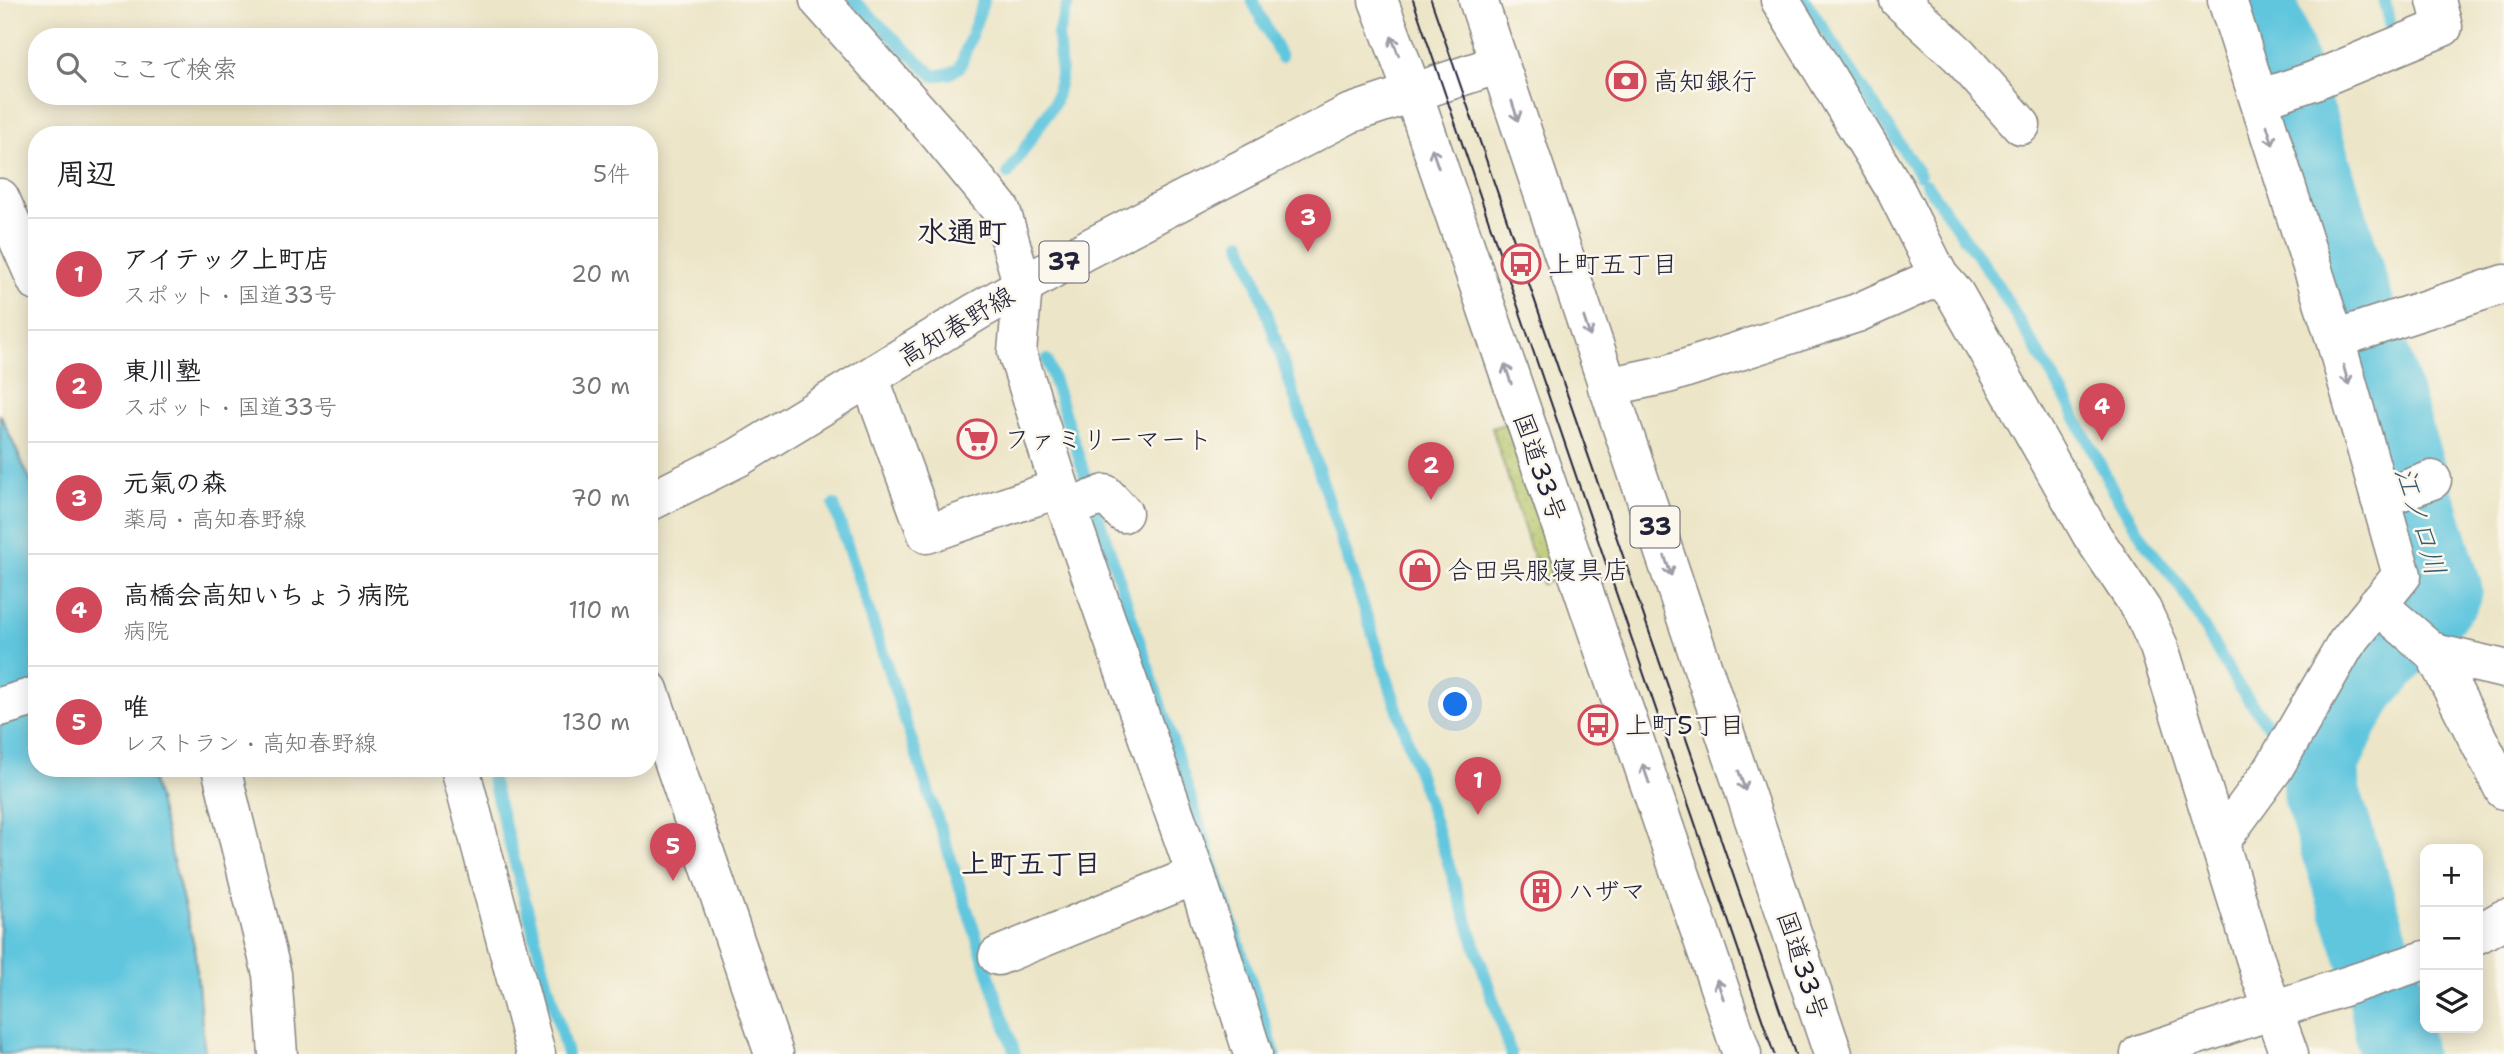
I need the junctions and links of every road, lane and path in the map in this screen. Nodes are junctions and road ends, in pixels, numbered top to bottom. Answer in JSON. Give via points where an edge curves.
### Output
{"nodes":[{"id":1,"x":818,"y":0,"type":"edge"},
{"id":2,"x":1378,"y":0,"type":"edge"},
{"id":3,"x":1780,"y":0,"type":"edge"},
{"id":4,"x":1899,"y":0,"type":"edge"},
{"id":5,"x":2227,"y":0,"type":"edge"},
{"id":6,"x":2436,"y":0,"type":"edge"},
{"id":7,"x":1480,"y":1,"type":"edge"},
{"id":8,"x":1499,"y":64,"type":"junction"},
{"id":9,"x":1413,"y":93,"type":"junction"},
{"id":10,"x":2267,"y":96,"type":"junction"},
{"id":11,"x":2021,"y":125,"type":"dead end"},
{"id":12,"x":0,"y":198,"type":"edge"},
{"id":13,"x":28,"y":260,"type":"edge"},
{"id":14,"x":1939,"y":276,"type":"junction"},
{"id":15,"x":2504,"y":284,"type":"edge"},
{"id":16,"x":1023,"y":286,"type":"junction"},
{"id":17,"x":2355,"y":332,"type":"junction"},
{"id":18,"x":870,"y":379,"type":"junction"},
{"id":19,"x":1607,"y":387,"type":"junction"},
{"id":20,"x":2432,"y":480,"type":"dead end"},
{"id":21,"x":2388,"y":496,"type":"junction"},
{"id":22,"x":658,"y":498,"type":"edge"},
{"id":23,"x":1064,"y":498,"type":"junction"},
{"id":24,"x":1114,"y":504,"type":"dead end"},
{"id":25,"x":2384,"y":609,"type":"junction"},
{"id":26,"x":2434,"y":653,"type":"junction"},
{"id":27,"x":2504,"y":669,"type":"edge"},
{"id":28,"x":28,"y":699,"type":"edge"},
{"id":29,"x":0,"y":707,"type":"edge"},
{"id":30,"x":658,"y":716,"type":"edge"},
{"id":31,"x":223,"y":777,"type":"edge"},
{"id":32,"x":462,"y":777,"type":"edge"},
{"id":33,"x":2504,"y":790,"type":"edge"},
{"id":34,"x":2220,"y":842,"type":"junction"},
{"id":35,"x":1196,"y":875,"type":"junction"},
{"id":36,"x":2504,"y":919,"type":"edge"},
{"id":37,"x":2483,"y":931,"type":"edge"},
{"id":38,"x":998,"y":956,"type":"dead end"},
{"id":39,"x":2420,"y":961,"type":"edge"},
{"id":40,"x":2274,"y":1010,"type":"junction"},
{"id":41,"x":278,"y":1054,"type":"edge"},
{"id":42,"x":536,"y":1054,"type":"edge"},
{"id":43,"x":774,"y":1054,"type":"edge"},
{"id":44,"x":1253,"y":1054,"type":"edge"},
{"id":45,"x":1742,"y":1054,"type":"edge"},
{"id":46,"x":1833,"y":1054,"type":"edge"},
{"id":47,"x":2140,"y":1054,"type":"edge"},
{"id":48,"x":2289,"y":1054,"type":"edge"}],
"edges":[{"from":1,"to":16,"type":"main road","via":[[1001,210]]},
{"from":9,"to":2,"type":"main road","name":"国道33号","one_way":true},
{"from":3,"to":14,"type":"main road","via":[[1896,191]]},
{"from":4,"to":11,"type":"main road","via":[[1959,55]]},
{"from":5,"to":10,"type":"main road"},
{"from":6,"to":10,"type":"main road","via":[[2443,27]]},
{"from":7,"to":8,"type":"main road","name":"国道33号","number":"33"},
{"from":8,"to":9,"type":"main road","name":"高知春野線","number":"37"},
{"from":8,"to":19,"type":"main road","name":"国道33号","number":"33","one_way":true},
{"from":9,"to":16,"type":"main road","name":"高知春野線","number":"37","via":[[1349,114]]},
{"from":45,"to":9,"type":"main road","name":"国道33号","one_way":true},
{"from":10,"to":17,"type":"main road","one_way":true},
{"from":12,"to":13,"type":"main road"},
{"from":14,"to":19,"type":"main road","via":[[1857,313],[1668,374]]},
{"from":14,"to":34,"type":"main road","via":[[1955,294],[2091,534],[2142,610],[2159,647]]},
{"from":15,"to":17,"type":"main road"},
{"from":16,"to":18,"type":"main road","name":"高知春野線","number":"37"},
{"from":16,"to":23,"type":"main road","via":[[1017,352]]},
{"from":17,"to":21,"type":"main road","one_way":true},
{"from":18,"to":22,"type":"main road","name":"高知春野線","number":"37","via":[[739,457]]},
{"from":18,"to":23,"type":"main road","via":[[927,534]]},
{"from":19,"to":46,"type":"main road","name":"国道33号","number":"33","one_way":true},
{"from":20,"to":21,"type":"main road"},
{"from":21,"to":25,"type":"main road","via":[[2402,575]]},
{"from":23,"to":24,"type":"main road"},
{"from":23,"to":35,"type":"main road"},
{"from":25,"to":26,"type":"main road"},
{"from":25,"to":34,"type":"main road","via":[[2346,644],[2274,768]]},
{"from":26,"to":27,"type":"main road"},
{"from":26,"to":33,"type":"main road"},
{"from":28,"to":29,"type":"main road"},
{"from":30,"to":43,"type":"main road"},
{"from":31,"to":41,"type":"main road","via":[[272,974]]},
{"from":32,"to":42,"type":"main road"},
{"from":34,"to":40,"type":"main road"},
{"from":35,"to":38,"type":"main road"},
{"from":35,"to":44,"type":"main road"},
{"from":36,"to":37,"type":"main road"},
{"from":39,"to":40,"type":"main road"},
{"from":40,"to":47,"type":"main road"},
{"from":40,"to":48,"type":"main road"}]}
